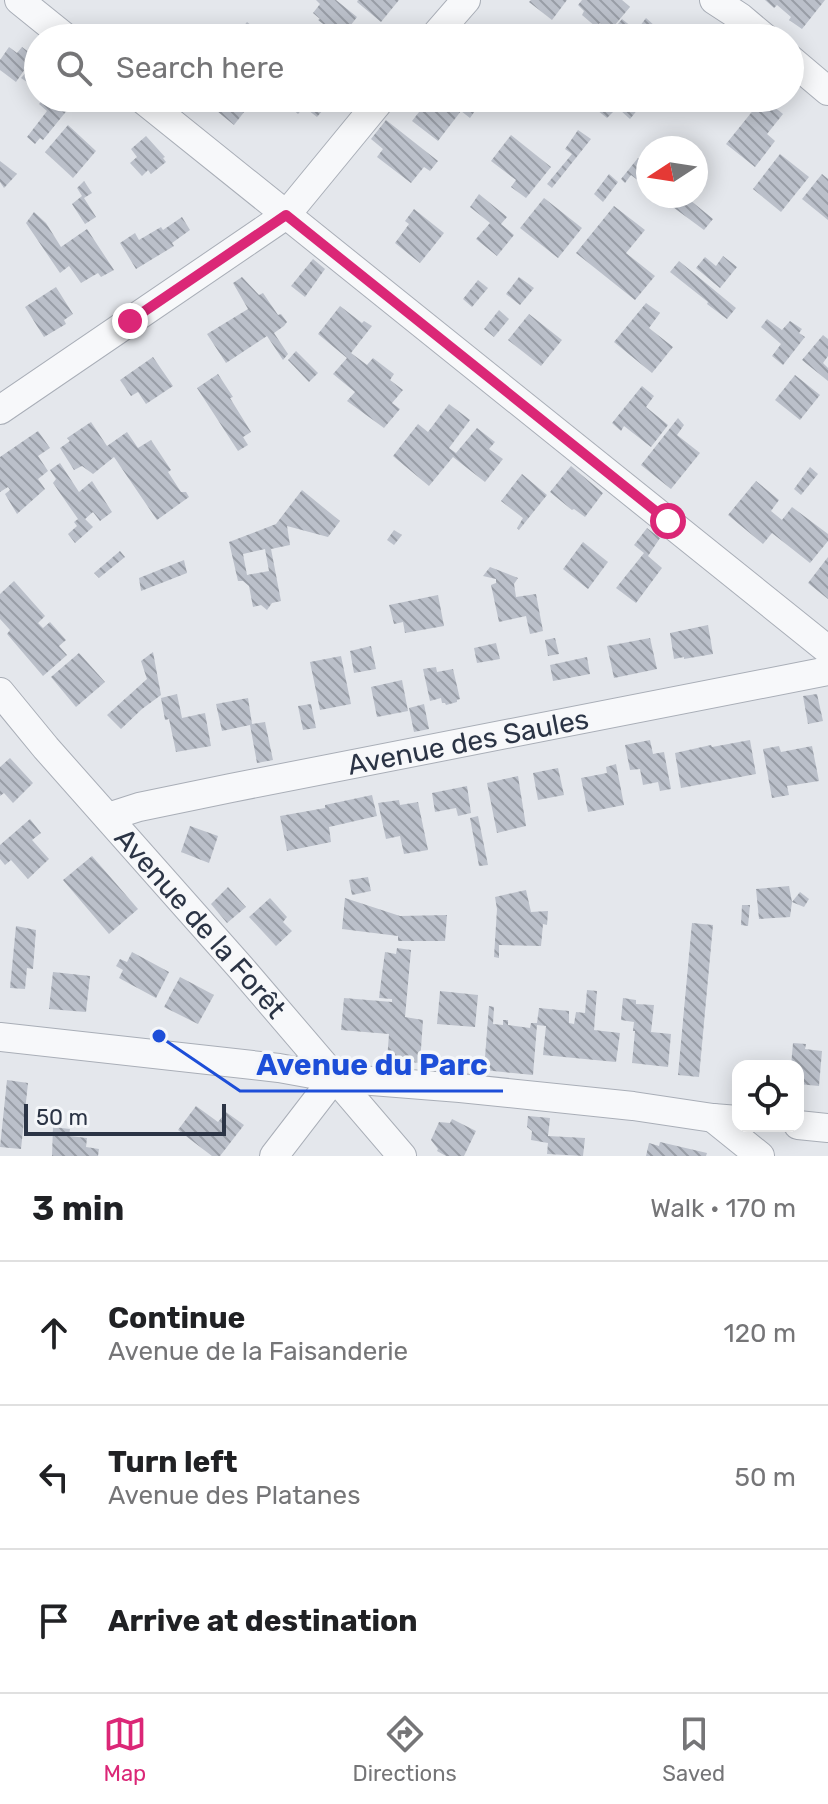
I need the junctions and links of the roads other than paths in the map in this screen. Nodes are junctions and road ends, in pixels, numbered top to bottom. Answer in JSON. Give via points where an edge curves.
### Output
{"nodes":[{"id":1,"x":19,"y":0,"type":"edge"},
{"id":2,"x":466,"y":0,"type":"edge"},
{"id":3,"x":714,"y":0,"type":"edge"},
{"id":4,"x":49,"y":24,"type":"edge"},
{"id":5,"x":445,"y":24,"type":"edge"},
{"id":6,"x":748,"y":24,"type":"edge"},
{"id":7,"x":804,"y":71,"type":"edge"},
{"id":8,"x":828,"y":91,"type":"edge"},
{"id":9,"x":158,"y":112,"type":"edge"},
{"id":10,"x":371,"y":112,"type":"edge"},
{"id":11,"x":286,"y":215,"type":"junction"},
{"id":12,"x":0,"y":410,"type":"edge"},
{"id":13,"x":828,"y":650,"type":"edge"},
{"id":14,"x":828,"y":671,"type":"edge"},
{"id":15,"x":0,"y":692,"type":"edge"},
{"id":16,"x":108,"y":817,"type":"junction"},
{"id":17,"x":0,"y":1037,"type":"edge"},
{"id":18,"x":334,"y":1078,"type":"junction"},
{"id":19,"x":726,"y":1119,"type":"edge"},
{"id":20,"x":804,"y":1126,"type":"edge"},
{"id":21,"x":828,"y":1128,"type":"edge"},
{"id":22,"x":274,"y":1156,"type":"edge"},
{"id":23,"x":402,"y":1156,"type":"edge"},
{"id":24,"x":760,"y":1156,"type":"edge"}],
"edges":[{"from":1,"to":4,"type":"street"},
{"from":2,"to":5,"type":"street"},
{"from":3,"to":6,"type":"street"},
{"from":7,"to":8,"type":"street"},
{"from":9,"to":11,"type":"street"},
{"from":10,"to":11,"type":"street"},
{"from":11,"to":12,"type":"street"},
{"from":11,"to":13,"type":"street"},
{"from":14,"to":16,"type":"street","name":"Avenue des Saules"},
{"from":15,"to":16,"type":"street","name":"Avenue de la Forêt"},
{"from":16,"to":18,"type":"street","name":"Avenue de la Forêt"},
{"from":17,"to":18,"type":"street"},
{"from":18,"to":19,"type":"street"},
{"from":18,"to":22,"type":"street"},
{"from":18,"to":23,"type":"street","name":"Avenue de la Forêt"},
{"from":19,"to":24,"type":"street"},
{"from":20,"to":21,"type":"street"}]}
